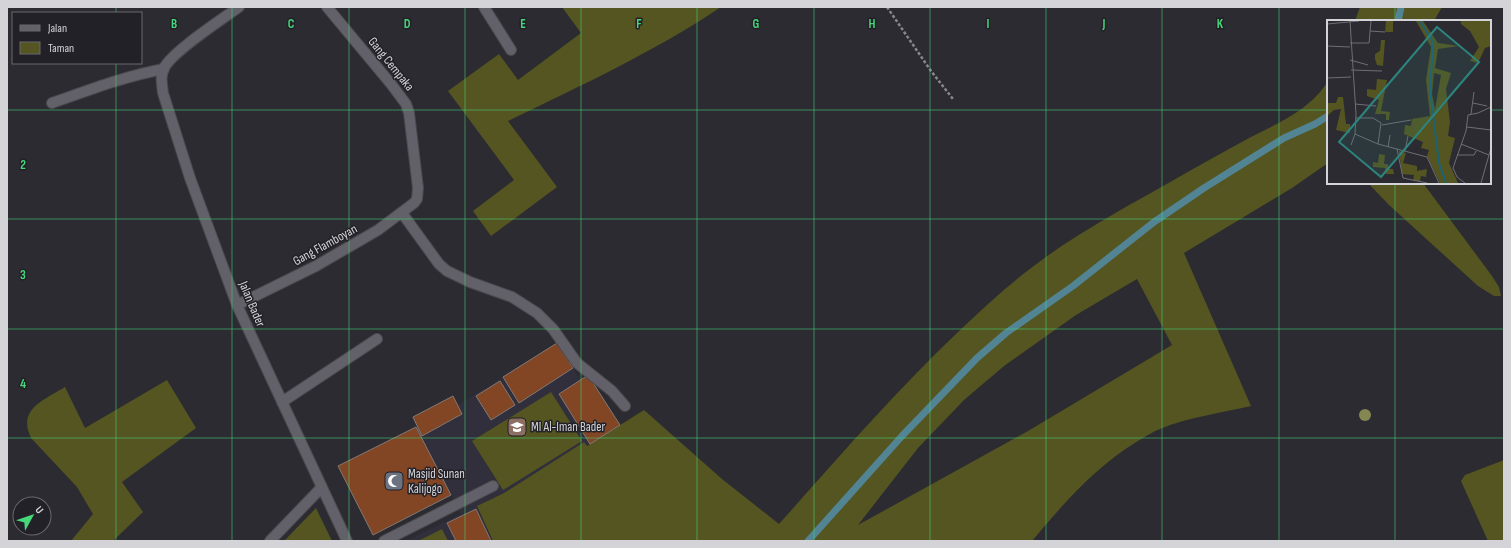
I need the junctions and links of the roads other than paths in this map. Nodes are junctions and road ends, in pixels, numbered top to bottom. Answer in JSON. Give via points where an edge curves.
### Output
{"nodes":[{"id":1,"x":239,"y":7,"type":"edge"},
{"id":2,"x":327,"y":7,"type":"edge"},
{"id":3,"x":484,"y":7,"type":"edge"},
{"id":4,"x":511,"y":50,"type":"dead end"},
{"id":5,"x":164,"y":69,"type":"junction"},
{"id":6,"x":52,"y":103,"type":"dead end"},
{"id":7,"x":418,"y":196,"type":"joint"},
{"id":8,"x":402,"y":213,"type":"junction"},
{"id":9,"x":237,"y":305,"type":"junction"},
{"id":10,"x":377,"y":339,"type":"dead end"},
{"id":11,"x":282,"y":402,"type":"junction"},
{"id":12,"x":625,"y":406,"type":"dead end"},
{"id":13,"x":493,"y":486,"type":"dead end"},
{"id":14,"x":322,"y":487,"type":"junction"},
{"id":15,"x":270,"y":541,"type":"edge"},
{"id":16,"x":347,"y":541,"type":"edge"},
{"id":17,"x":384,"y":541,"type":"edge"}],
"edges":[{"from":1,"to":5,"type":"street","via":[[178,52]]},
{"from":2,"to":7,"type":"street","name":"Gang Cempaka","via":[[406,104]]},
{"from":3,"to":4,"type":"street"},
{"from":5,"to":6,"type":"street","via":[[144,72]]},
{"from":5,"to":9,"type":"street","name":"Jalan Bader","via":[[161,79],[165,100],[190,178]]},
{"from":7,"to":8,"type":"street","name":"Gang Flamboyan"},
{"from":8,"to":9,"type":"street","name":"Gang Flamboyan","via":[[316,266]]},
{"from":8,"to":12,"type":"street","via":[[446,271],[512,297],[537,313],[553,328],[577,363],[612,391]]},
{"from":9,"to":11,"type":"street","name":"Jalan Bader"},
{"from":10,"to":11,"type":"street"},
{"from":11,"to":14,"type":"street","name":"Jalan Bader"},
{"from":13,"to":17,"type":"street"},
{"from":14,"to":15,"type":"street"},
{"from":14,"to":16,"type":"street","name":"Jalan Bader"}]}
